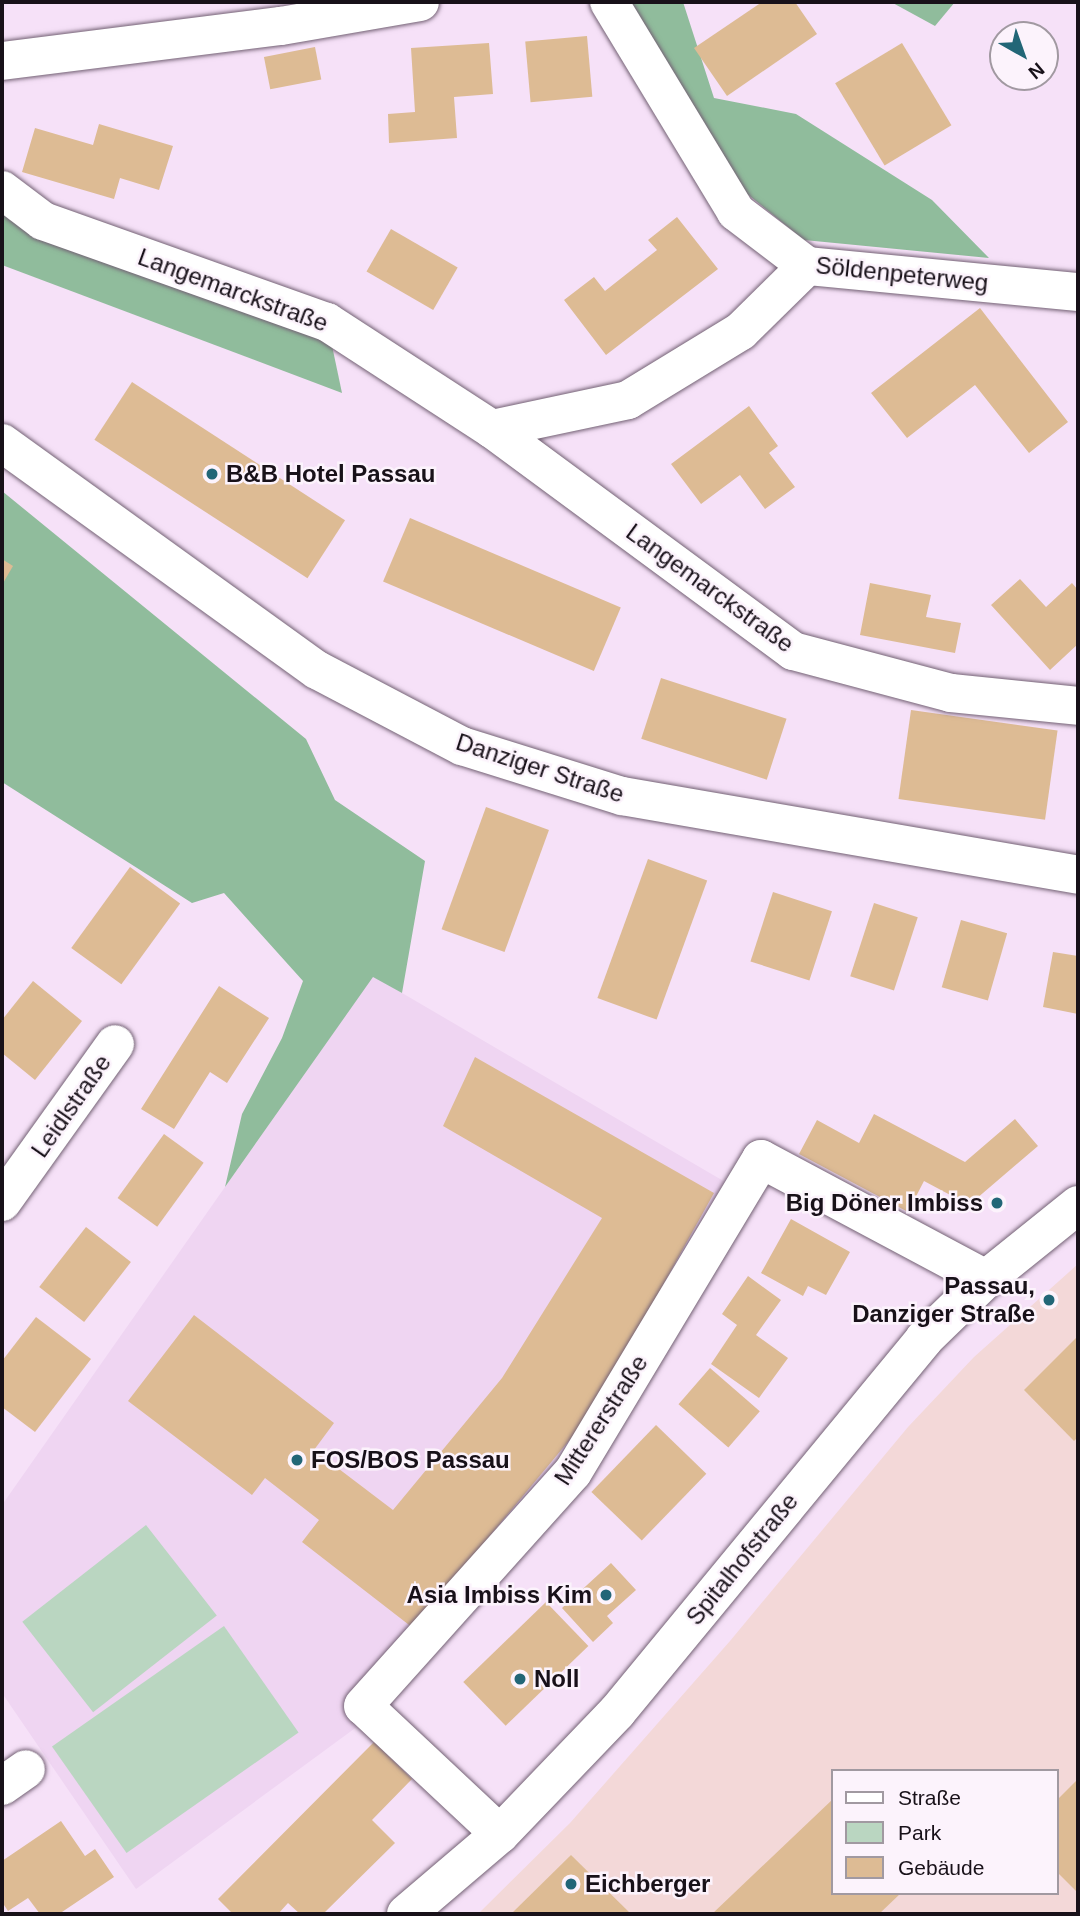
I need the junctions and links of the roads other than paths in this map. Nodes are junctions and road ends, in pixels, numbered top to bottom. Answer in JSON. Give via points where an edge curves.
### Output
{"nodes":[{"id":1,"x":420,"y":2,"type":"edge"},
{"id":2,"x":610,"y":2,"type":"edge"},
{"id":3,"x":2,"y":61,"type":"edge"},
{"id":4,"x":2,"y":190,"type":"edge"},
{"id":5,"x":807,"y":266,"type":"junction"},
{"id":6,"x":1078,"y":292,"type":"edge"},
{"id":7,"x":492,"y":429,"type":"junction"},
{"id":8,"x":2,"y":443,"type":"edge"},
{"id":9,"x":1078,"y":706,"type":"edge"},
{"id":10,"x":1078,"y":875,"type":"edge"},
{"id":11,"x":115,"y":1044,"type":"dead end"},
{"id":12,"x":2,"y":1202,"type":"edge"},
{"id":13,"x":1078,"y":1205,"type":"edge"},
{"id":14,"x":985,"y":1279,"type":"junction"},
{"id":15,"x":500,"y":1834,"type":"junction"},
{"id":16,"x":406,"y":1914,"type":"edge"}],
"edges":[{"from":1,"to":3,"type":"street","via":[[281,26]]},
{"from":2,"to":5,"type":"street","name":"Söldenpeterweg","via":[[736,212]]},
{"from":4,"to":7,"type":"street","name":"Langemarckstraße","via":[[43,221],[327,322]]},
{"from":5,"to":6,"type":"street","name":"Söldenpeterweg"},
{"from":5,"to":7,"type":"street","via":[[741,331],[628,400]]},
{"from":7,"to":9,"type":"street","name":"Langemarckstraße","via":[[793,651],[951,693]]},
{"from":8,"to":10,"type":"street","name":"Danziger Straße","via":[[317,670],[462,746],[622,796]]},
{"from":11,"to":12,"type":"street","name":"Leidlstraße"},
{"from":13,"to":14,"type":"street","name":"Spitalhofstraße"},
{"from":14,"to":15,"type":"street","name":"Spitalhofstraße","via":[[878,1391],[617,1712]]},
{"from":14,"to":15,"type":"street","name":"Mittererstraße","via":[[761,1159],[573,1472],[363,1706]]},
{"from":15,"to":16,"type":"street","name":"Spitalhofstraße"}]}
